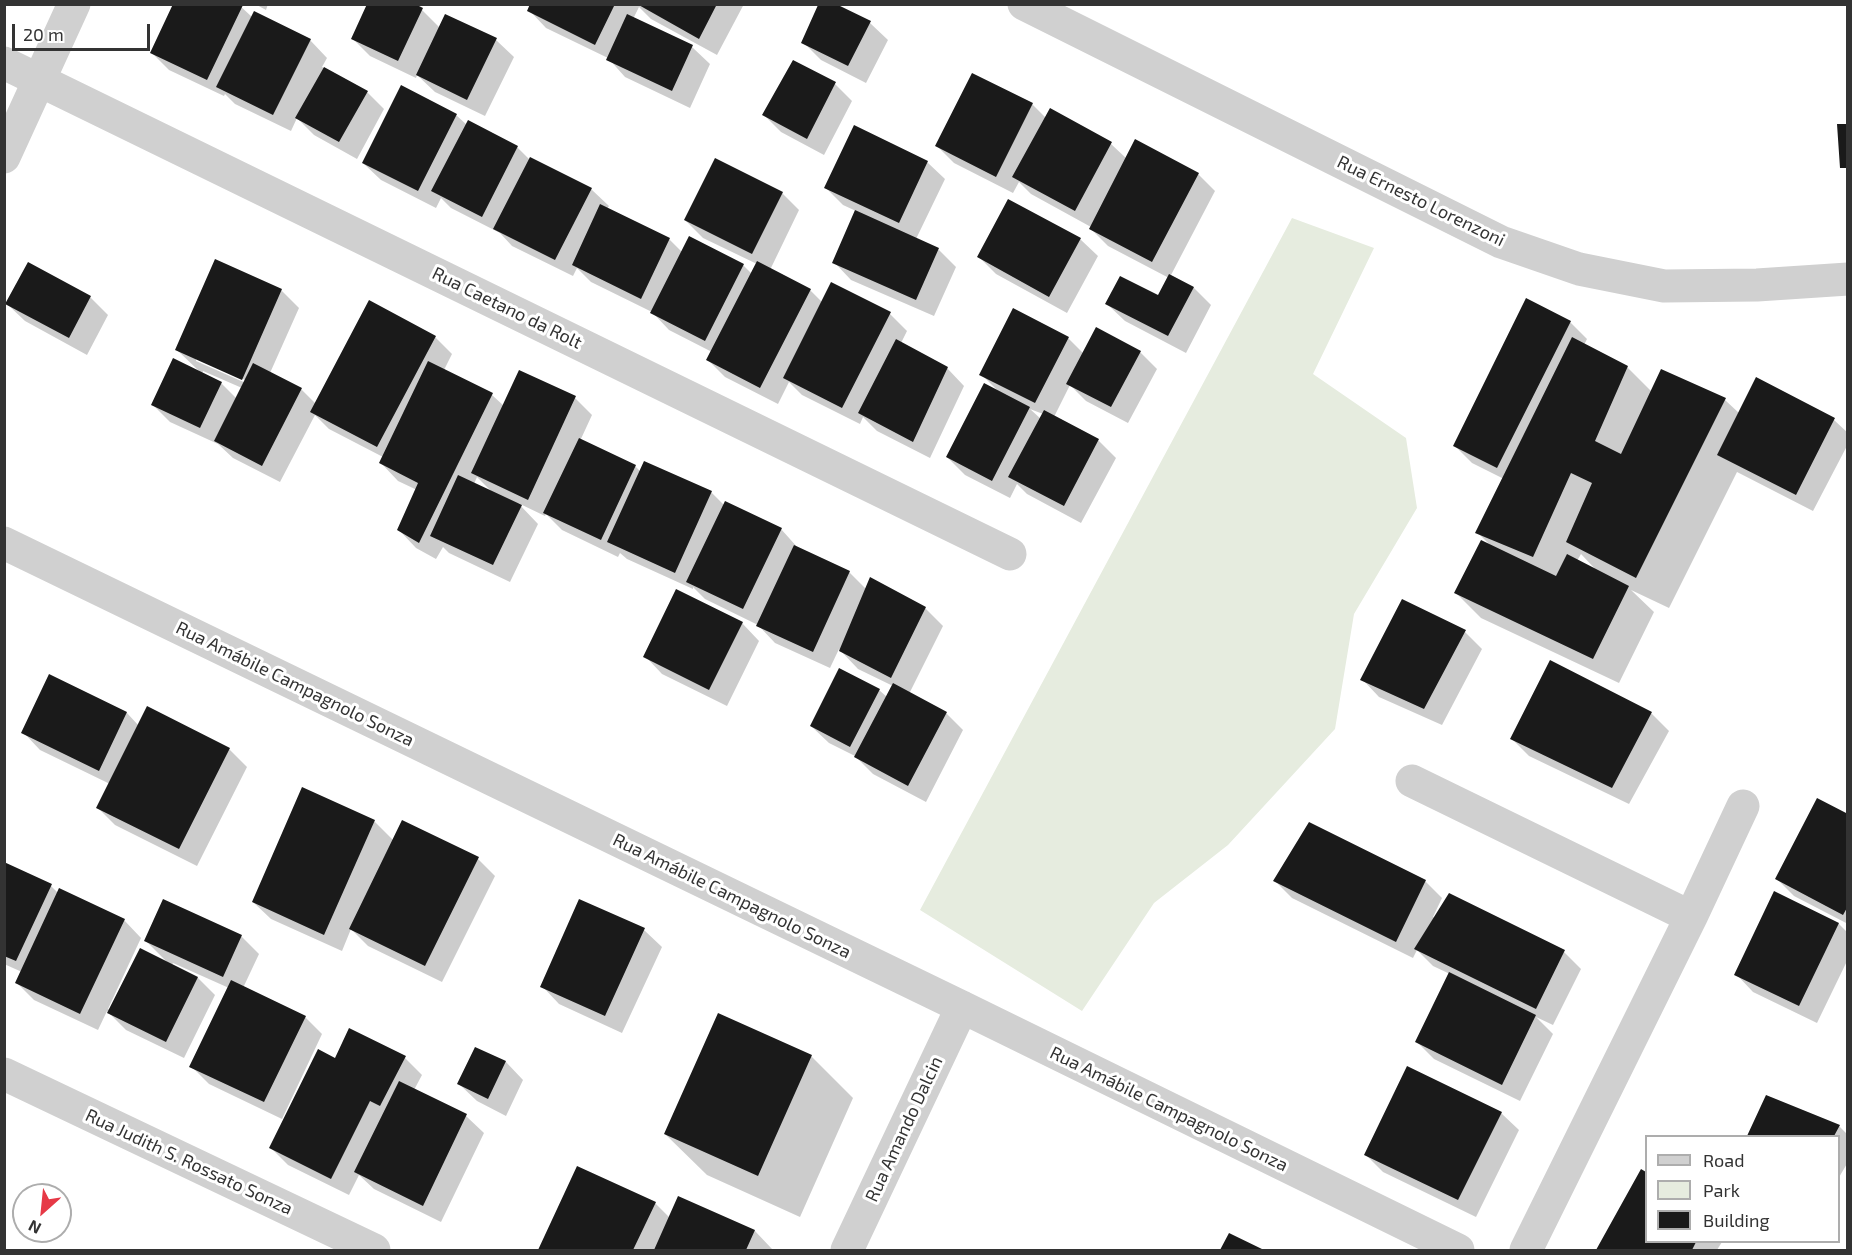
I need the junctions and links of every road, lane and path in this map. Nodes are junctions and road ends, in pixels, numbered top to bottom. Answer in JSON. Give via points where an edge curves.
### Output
{"nodes":[{"id":1,"x":74,"y":4,"type":"edge"},
{"id":2,"x":1024,"y":4,"type":"edge"},
{"id":3,"x":4,"y":63,"type":"edge"},
{"id":4,"x":40,"y":79,"type":"junction"},
{"id":5,"x":4,"y":157,"type":"edge"},
{"id":6,"x":1848,"y":279,"type":"edge"},
{"id":7,"x":4,"y":543,"type":"edge"},
{"id":8,"x":1010,"y":554,"type":"dead end"},
{"id":9,"x":1412,"y":781,"type":"dead end"},
{"id":10,"x":1743,"y":806,"type":"dead end"},
{"id":11,"x":1691,"y":917,"type":"junction"},
{"id":12,"x":962,"y":1007,"type":"junction"},
{"id":13,"x":4,"y":1074,"type":"edge"},
{"id":14,"x":374,"y":1251,"type":"edge"},
{"id":15,"x":847,"y":1251,"type":"edge"},
{"id":16,"x":1458,"y":1251,"type":"edge"},
{"id":17,"x":1526,"y":1251,"type":"edge"}],
"edges":[{"from":1,"to":4,"type":"street"},
{"from":2,"to":6,"type":"street","name":"Rua Ernesto Lorenzoni","via":[[1501,242],[1580,269],[1664,286]]},
{"from":3,"to":4,"type":"street","name":"Rua Caetano da Rolt"},
{"from":4,"to":5,"type":"street"},
{"from":4,"to":8,"type":"street","name":"Rua Caetano da Rolt"},
{"from":7,"to":12,"type":"street","name":"Rua Amábile Campagnolo Sonza"},
{"from":9,"to":11,"type":"street"},
{"from":10,"to":11,"type":"street"},
{"from":11,"to":17,"type":"street"},
{"from":12,"to":15,"type":"street","name":"Rua Amando Dalcin"},
{"from":12,"to":16,"type":"street","name":"Rua Amábile Campagnolo Sonza"},
{"from":13,"to":14,"type":"street","name":"Rua Judith S. Rossato Sonza"}]}
